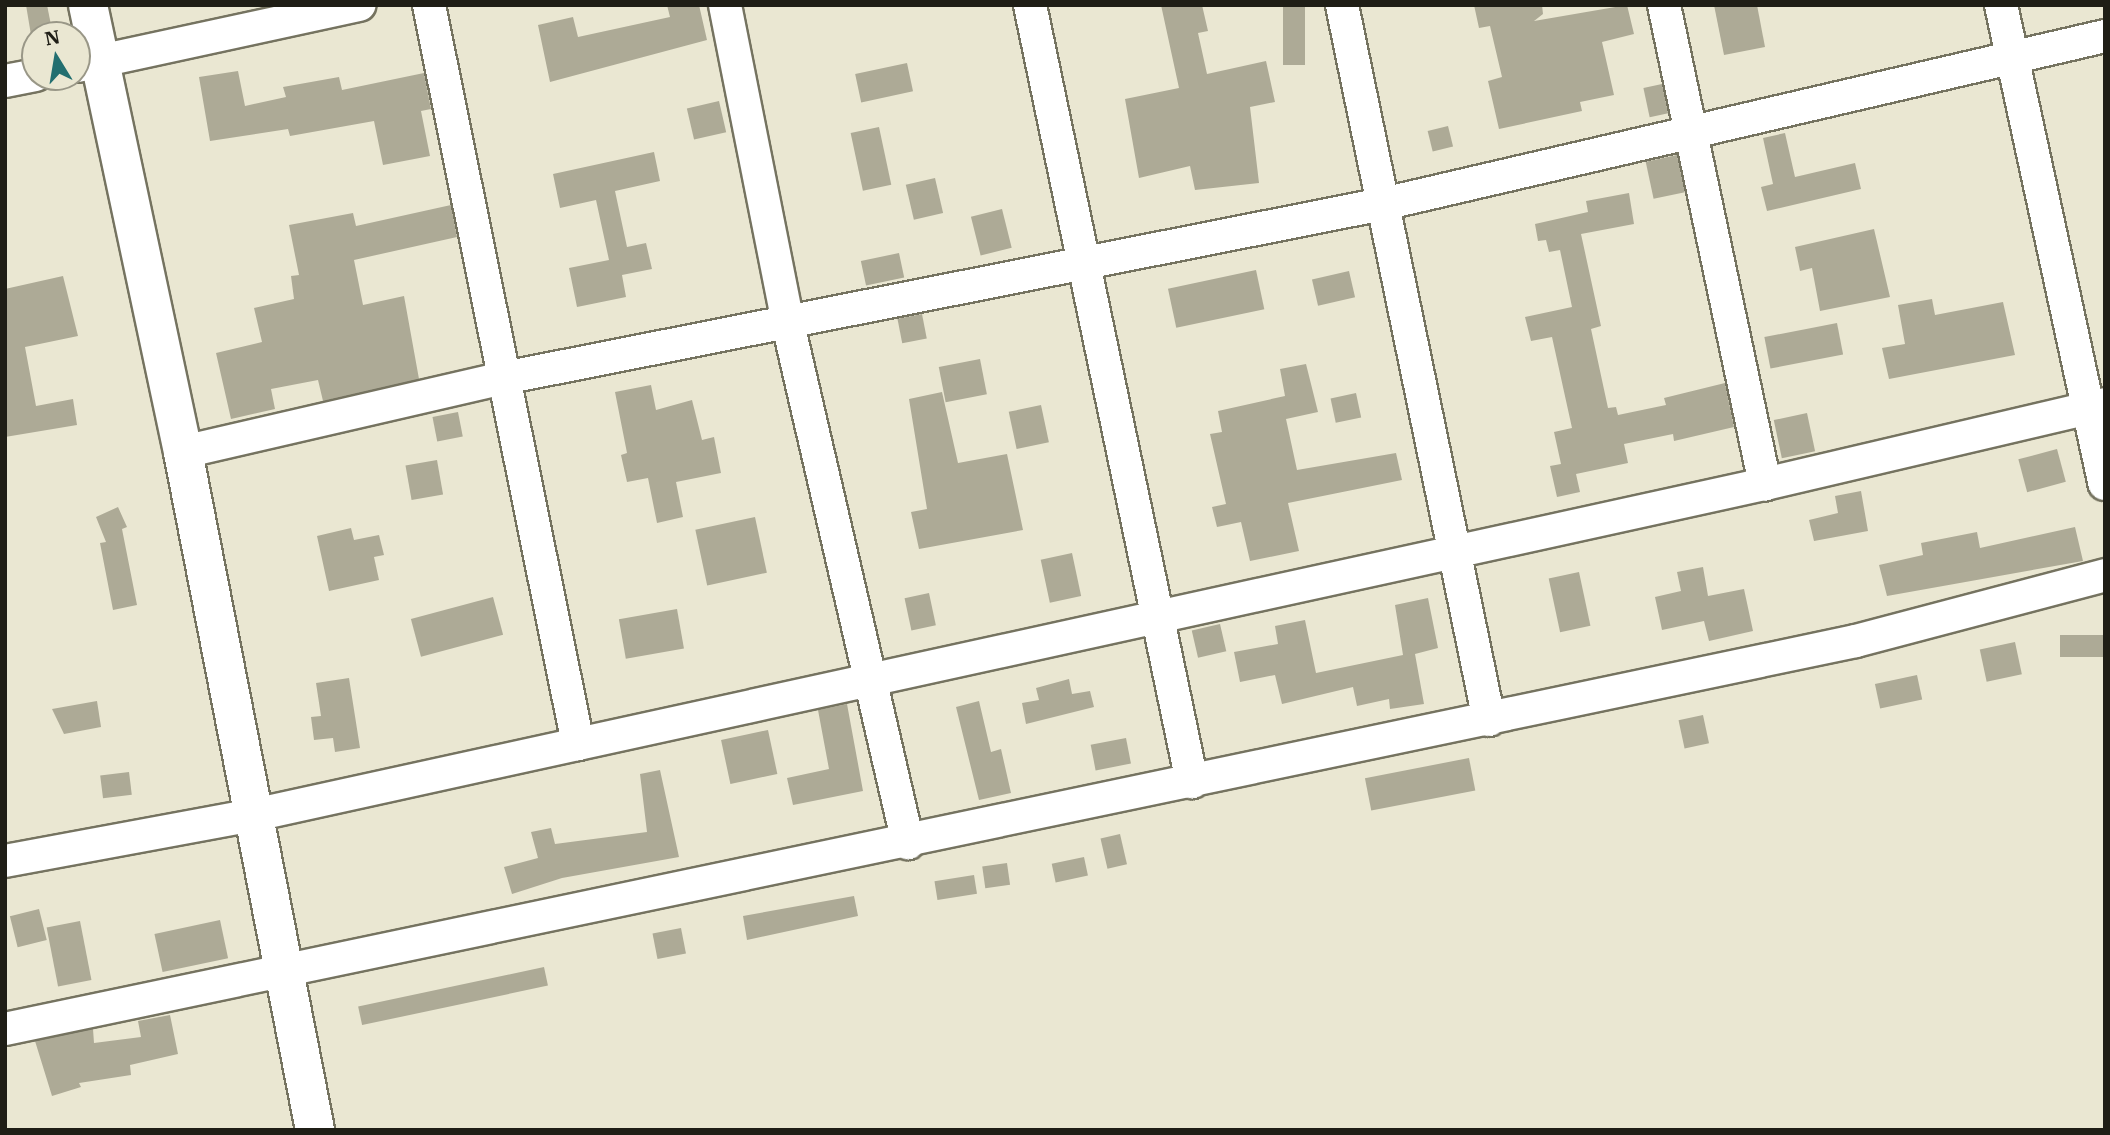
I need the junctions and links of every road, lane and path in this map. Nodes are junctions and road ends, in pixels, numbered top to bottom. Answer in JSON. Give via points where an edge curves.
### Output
{"nodes":[{"id":1,"x":360,"y":5,"type":"edge"},
{"id":2,"x":429,"y":5,"type":"edge"},
{"id":3,"x":725,"y":5,"type":"edge"},
{"id":4,"x":1030,"y":5,"type":"edge"},
{"id":5,"x":1342,"y":5,"type":"edge"},
{"id":6,"x":1664,"y":5,"type":"edge"},
{"id":7,"x":2001,"y":5,"type":"edge"},
{"id":8,"x":2105,"y":36,"type":"edge"},
{"id":9,"x":2011,"y":56,"type":"junction"},
{"id":10,"x":91,"y":62,"type":"edge"},
{"id":11,"x":91,"y":75,"type":"edge"},
{"id":12,"x":1691,"y":134,"type":"junction"},
{"id":13,"x":1383,"y":204,"type":"junction"},
{"id":14,"x":1085,"y":267,"type":"junction"},
{"id":15,"x":788,"y":324,"type":"junction"},
{"id":16,"x":504,"y":378,"type":"junction"},
{"id":17,"x":2097,"y":406,"type":"edge"},
{"id":18,"x":183,"y":452,"type":"junction"},
{"id":19,"x":1765,"y":484,"type":"junction"},
{"id":20,"x":2105,"y":484,"type":"edge"},
{"id":21,"x":1454,"y":549,"type":"junction"},
{"id":22,"x":2105,"y":575,"type":"edge"},
{"id":23,"x":1158,"y":615,"type":"junction"},
{"id":24,"x":871,"y":680,"type":"junction"},
{"id":25,"x":1489,"y":719,"type":"junction"},
{"id":26,"x":578,"y":744,"type":"junction"},
{"id":27,"x":1192,"y":782,"type":"junction"},
{"id":28,"x":254,"y":815,"type":"junction"},
{"id":29,"x":908,"y":843,"type":"junction"},
{"id":30,"x":5,"y":861,"type":"edge"},
{"id":31,"x":286,"y":967,"type":"junction"},
{"id":32,"x":5,"y":1029,"type":"edge"},
{"id":33,"x":315,"y":1130,"type":"edge"}],
"edges":[{"from":1,"to":10,"type":"street"},
{"from":2,"to":16,"type":"street"},
{"from":3,"to":15,"type":"street"},
{"from":4,"to":14,"type":"street"},
{"from":5,"to":13,"type":"street"},
{"from":6,"to":12,"type":"street"},
{"from":7,"to":9,"type":"street"},
{"from":8,"to":9,"type":"street"},
{"from":9,"to":12,"type":"street"},
{"from":9,"to":17,"type":"street"},
{"from":11,"to":18,"type":"street"},
{"from":12,"to":13,"type":"street"},
{"from":12,"to":19,"type":"street"},
{"from":13,"to":14,"type":"street"},
{"from":13,"to":21,"type":"street"},
{"from":14,"to":15,"type":"street"},
{"from":14,"to":23,"type":"street"},
{"from":15,"to":16,"type":"street"},
{"from":15,"to":24,"type":"street"},
{"from":16,"to":18,"type":"street"},
{"from":16,"to":26,"type":"street"},
{"from":17,"to":19,"type":"street"},
{"from":17,"to":20,"type":"street"},
{"from":18,"to":28,"type":"street"},
{"from":19,"to":21,"type":"street"},
{"from":21,"to":23,"type":"street"},
{"from":21,"to":25,"type":"street"},
{"from":22,"to":25,"type":"street","via":[[1856,641]]},
{"from":23,"to":24,"type":"street"},
{"from":23,"to":27,"type":"street"},
{"from":24,"to":26,"type":"street"},
{"from":24,"to":29,"type":"street"},
{"from":25,"to":27,"type":"street"},
{"from":26,"to":28,"type":"street"},
{"from":27,"to":29,"type":"street"},
{"from":28,"to":30,"type":"street"},
{"from":28,"to":31,"type":"street"},
{"from":29,"to":31,"type":"street"},
{"from":31,"to":32,"type":"street"},
{"from":31,"to":33,"type":"street"}]}
